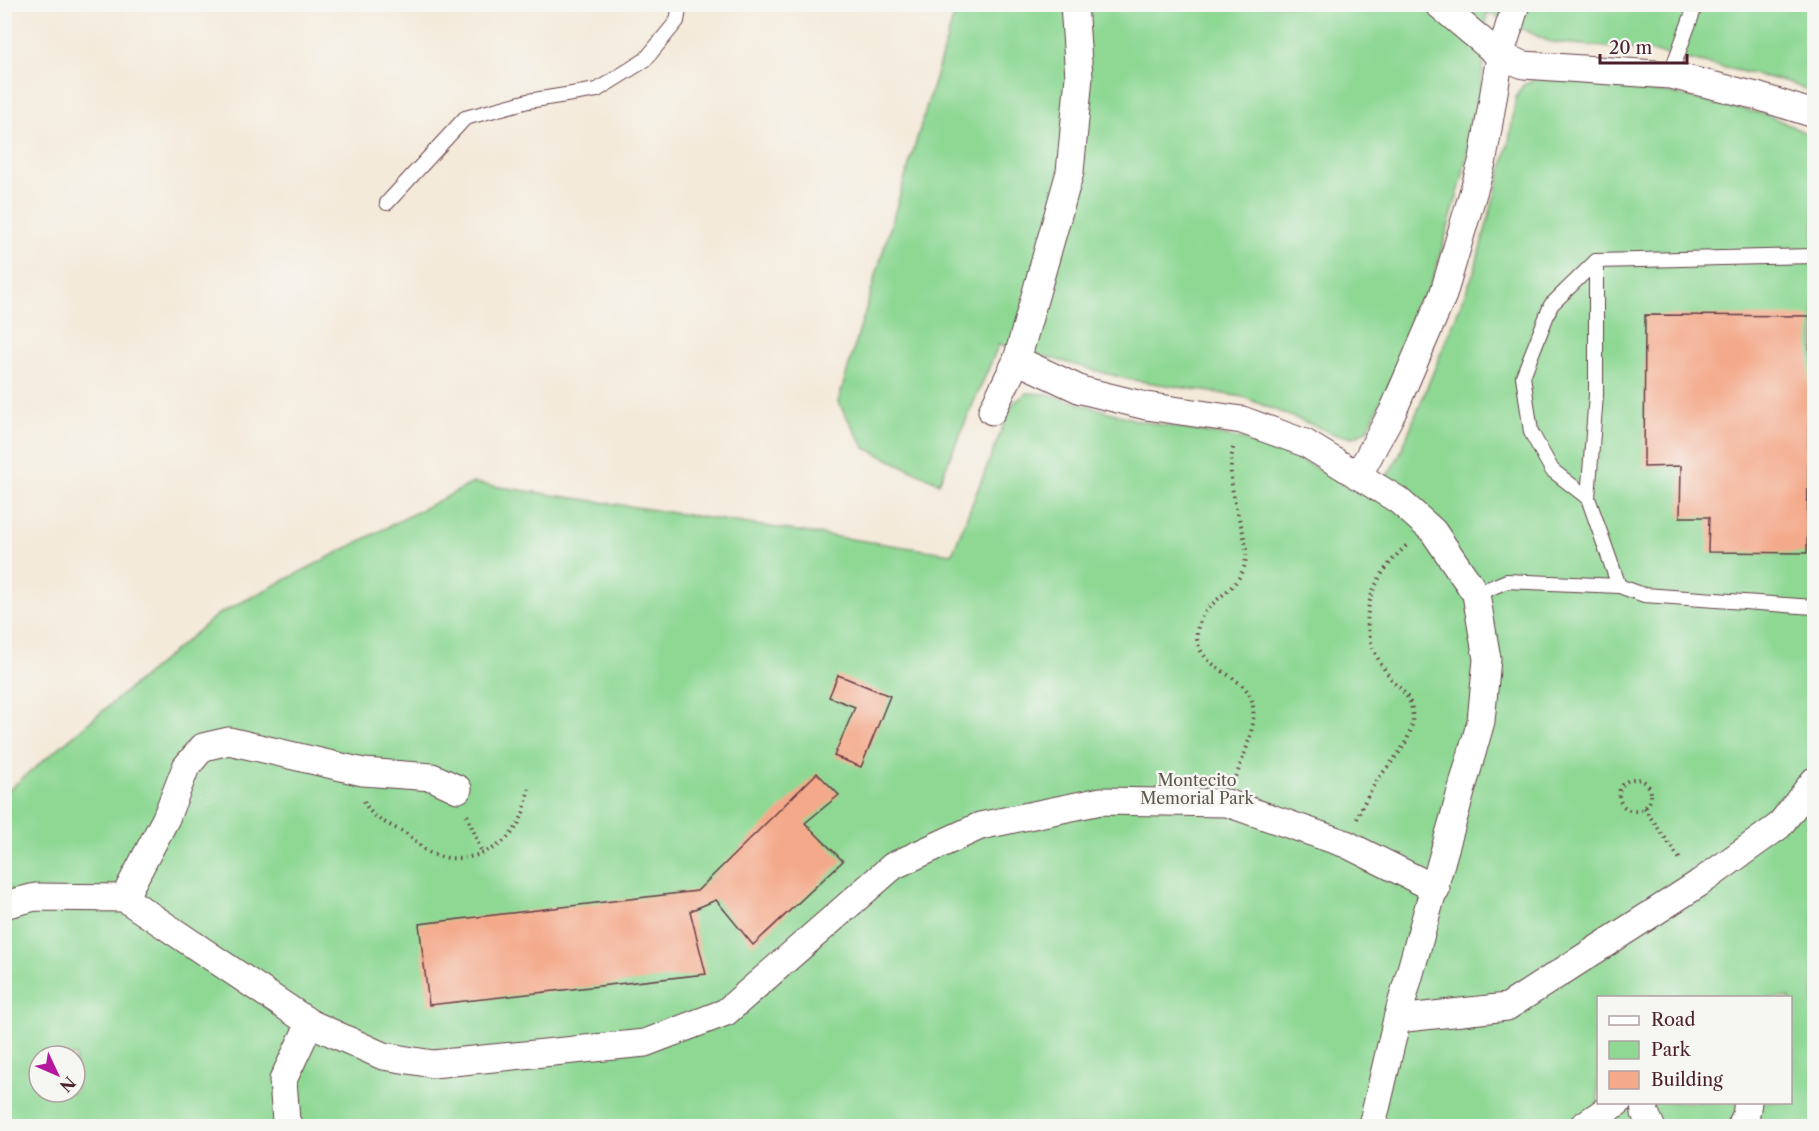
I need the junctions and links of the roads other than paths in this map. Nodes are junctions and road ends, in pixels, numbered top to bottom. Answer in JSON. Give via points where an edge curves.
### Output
{"nodes":[{"id":1,"x":680,"y":4,"type":"edge"},
{"id":2,"x":1074,"y":4,"type":"edge"},
{"id":3,"x":1438,"y":4,"type":"edge"},
{"id":4,"x":1516,"y":4,"type":"edge"},
{"id":5,"x":1696,"y":4,"type":"edge"},
{"id":6,"x":1500,"y":56,"type":"junction"},
{"id":7,"x":1670,"y":75,"type":"junction"},
{"id":8,"x":1815,"y":114,"type":"edge"},
{"id":9,"x":387,"y":203,"type":"dead end"},
{"id":10,"x":1815,"y":256,"type":"edge"},
{"id":11,"x":1596,"y":261,"type":"junction"},
{"id":12,"x":1017,"y":360,"type":"junction"},
{"id":13,"x":992,"y":411,"type":"dead end"},
{"id":14,"x":1358,"y":476,"type":"junction"},
{"id":15,"x":1588,"y":498,"type":"junction"},
{"id":16,"x":1619,"y":586,"type":"junction"},
{"id":17,"x":1476,"y":594,"type":"junction"},
{"id":18,"x":1815,"y":607,"type":"edge"},
{"id":19,"x":1815,"y":782,"type":"edge"},
{"id":20,"x":458,"y":789,"type":"road end"},
{"id":21,"x":1436,"y":889,"type":"junction"},
{"id":22,"x":124,"y":898,"type":"junction"},
{"id":23,"x":4,"y":905,"type":"edge"},
{"id":24,"x":1397,"y":1019,"type":"junction"},
{"id":25,"x":310,"y":1023,"type":"junction"},
{"id":26,"x":1615,"y":1104,"type":"edge"},
{"id":27,"x":1645,"y":1104,"type":"edge"},
{"id":28,"x":1748,"y":1104,"type":"edge"},
{"id":29,"x":289,"y":1126,"type":"edge"},
{"id":30,"x":1372,"y":1126,"type":"edge"},
{"id":31,"x":1583,"y":1126,"type":"edge"},
{"id":32,"x":1651,"y":1126,"type":"edge"},
{"id":33,"x":1741,"y":1126,"type":"edge"}],
"edges":[{"from":1,"to":9,"type":"lane","via":[[677,21],[645,60],[597,90],[528,101],[465,118]]},
{"from":2,"to":12,"type":"street","via":[[1079,77],[1070,172]]},
{"from":3,"to":6,"type":"street"},
{"from":4,"to":6,"type":"street"},
{"from":5,"to":7,"type":"lane"},
{"from":6,"to":7,"type":"street","via":[[1524,65]]},
{"from":6,"to":14,"type":"street","via":[[1483,159],[1443,295],[1394,411]]},
{"from":7,"to":8,"type":"street"},
{"from":10,"to":11,"type":"lane"},
{"from":11,"to":15,"type":"lane","via":[[1596,395]]},
{"from":11,"to":15,"type":"lane","via":[[1551,305],[1524,375],[1531,432],[1552,470]]},
{"from":12,"to":13,"type":"street"},
{"from":12,"to":14,"type":"street","via":[[1081,390],[1146,406],[1242,420],[1305,443]]},
{"from":14,"to":17,"type":"street","via":[[1398,500],[1433,531]]},
{"from":15,"to":16,"type":"lane"},
{"from":16,"to":17,"type":"lane","via":[[1507,581]]},
{"from":16,"to":18,"type":"lane","via":[[1644,595]]},
{"from":17,"to":21,"type":"street","via":[[1487,659],[1481,721]]},
{"from":19,"to":24,"type":"street","via":[[1779,826],[1698,884],[1507,1007]]},
{"from":20,"to":22,"type":"street","via":[[432,777],[363,772],[229,741],[203,747],[186,767],[166,818]]},
{"from":21,"to":24,"type":"street"},
{"from":21,"to":25,"type":"street","via":[[1346,844],[1227,803],[1101,801],[980,826],[893,866],[726,1012],[645,1042],[433,1064],[383,1056]]},
{"from":22,"to":23,"type":"street","via":[[35,897]]},
{"from":22,"to":25,"type":"street"},
{"from":24,"to":30,"type":"street"},
{"from":25,"to":29,"type":"street","via":[[283,1080],[285,1121]]},
{"from":26,"to":31,"type":"street"},
{"from":27,"to":32,"type":"street"},
{"from":28,"to":33,"type":"street"}]}
